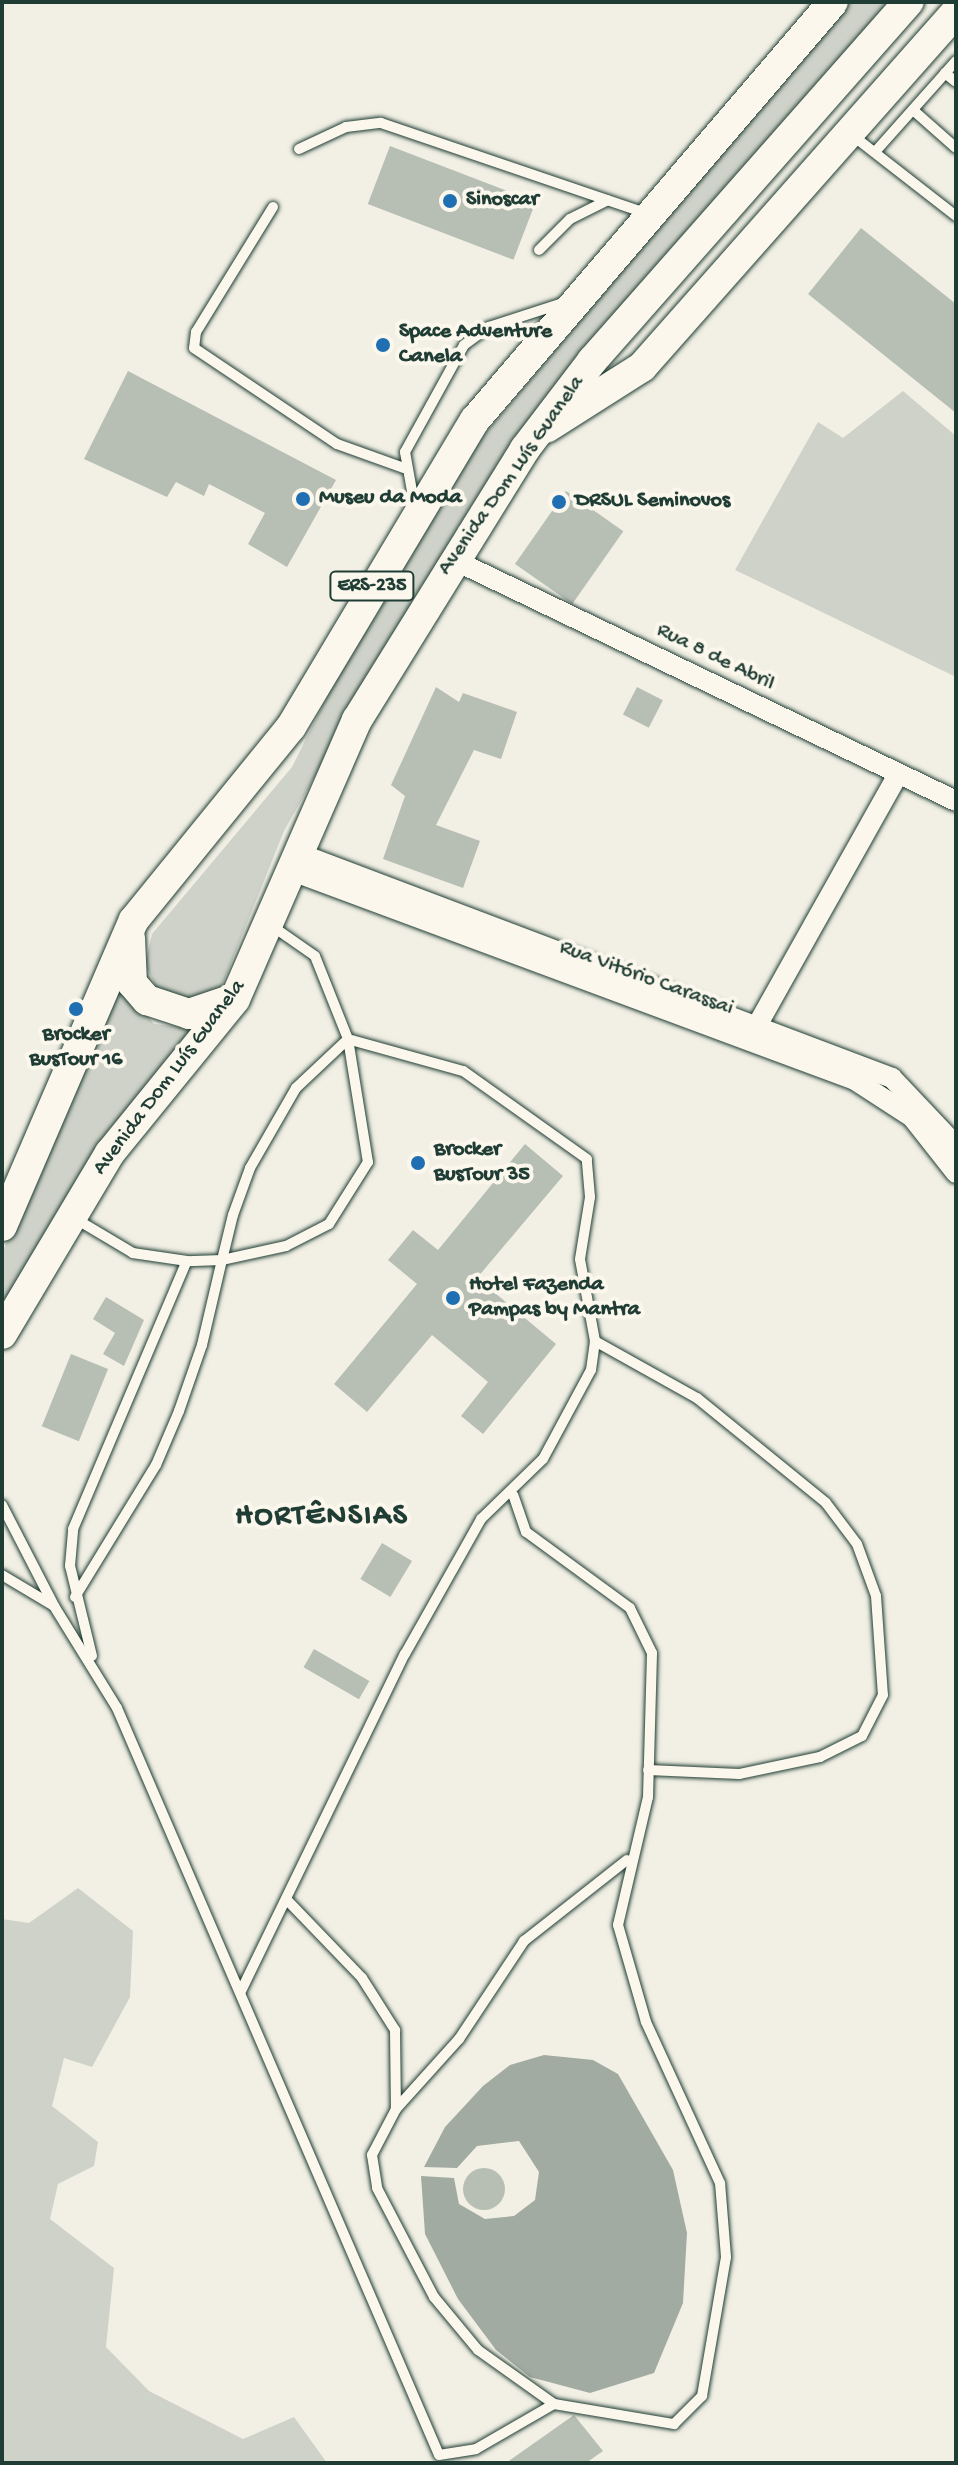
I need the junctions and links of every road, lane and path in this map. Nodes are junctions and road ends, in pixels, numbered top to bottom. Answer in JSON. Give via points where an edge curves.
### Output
{"nodes":[{"id":1,"x":833,"y":2,"type":"edge"},
{"id":2,"x":909,"y":2,"type":"edge"},
{"id":3,"x":956,"y":12,"type":"edge"},
{"id":4,"x":956,"y":61,"type":"edge"},
{"id":5,"x":945,"y":73,"type":"junction"},
{"id":6,"x":956,"y":82,"type":"edge"},
{"id":7,"x":913,"y":110,"type":"junction"},
{"id":8,"x":850,"y":134,"type":"junction"},
{"id":9,"x":778,"y":146,"type":"junction"},
{"id":10,"x":956,"y":148,"type":"edge"},
{"id":11,"x":299,"y":149,"type":"dead end"},
{"id":12,"x":875,"y":152,"type":"junction"},
{"id":13,"x":608,"y":200,"type":"junction"},
{"id":14,"x":273,"y":207,"type":"dead end"},
{"id":15,"x":648,"y":213,"type":"junction"},
{"id":16,"x":956,"y":216,"type":"edge"},
{"id":17,"x":539,"y":250,"type":"dead end"},
{"id":18,"x":576,"y":299,"type":"junction"},
{"id":19,"x":534,"y":435,"type":"junction"},
{"id":20,"x":404,"y":468,"type":"junction"},
{"id":21,"x":416,"y":511,"type":"junction"},
{"id":22,"x":452,"y":559,"type":"junction"},
{"id":23,"x":898,"y":775,"type":"junction"},
{"id":24,"x":956,"y":801,"type":"edge"},
{"id":25,"x":295,"y":862,"type":"junction"},
{"id":26,"x":134,"y":920,"type":"junction"},
{"id":27,"x":271,"y":925,"type":"junction"},
{"id":28,"x":235,"y":999,"type":"junction"},
{"id":29,"x":751,"y":1035,"type":"junction"},
{"id":30,"x":348,"y":1039,"type":"junction"},
{"id":31,"x":956,"y":1146,"type":"edge"},
{"id":32,"x":956,"y":1173,"type":"edge"},
{"id":33,"x":71,"y":1216,"type":"junction"},
{"id":34,"x":2,"y":1226,"type":"edge"},
{"id":35,"x":222,"y":1260,"type":"junction"},
{"id":36,"x":187,"y":1261,"type":"junction"},
{"id":37,"x":2,"y":1334,"type":"edge"},
{"id":38,"x":595,"y":1341,"type":"junction"},
{"id":39,"x":513,"y":1495,"type":"junction"},
{"id":40,"x":2,"y":1505,"type":"edge"},
{"id":41,"x":2,"y":1575,"type":"edge"},
{"id":42,"x":75,"y":1597,"type":"junction"},
{"id":43,"x":54,"y":1606,"type":"junction"},
{"id":44,"x":95,"y":1665,"type":"junction"},
{"id":45,"x":648,"y":1770,"type":"junction"},
{"id":46,"x":627,"y":1860,"type":"junction"},
{"id":47,"x":288,"y":1901,"type":"junction"},
{"id":48,"x":241,"y":1991,"type":"junction"},
{"id":49,"x":396,"y":2109,"type":"junction"},
{"id":50,"x":554,"y":2404,"type":"junction"},
{"id":51,"x":440,"y":2459,"type":"edge"}],
"edges":[{"from":1,"to":15,"type":"main road","number":"ERS-235"},
{"from":2,"to":9,"type":"main road","name":"Avenida Dom Luís Guanela","number":"ERS-235"},
{"from":3,"to":8,"type":"main road"},
{"from":4,"to":5,"type":"lane"},
{"from":5,"to":6,"type":"lane"},
{"from":5,"to":7,"type":"lane"},
{"from":7,"to":10,"type":"lane"},
{"from":7,"to":12,"type":"lane"},
{"from":8,"to":9,"type":"main road"},
{"from":8,"to":12,"type":"lane"},
{"from":8,"to":19,"type":"main road","via":[[642,367]]},
{"from":9,"to":19,"type":"main road","name":"Avenida Dom Luís Guanela","number":"ERS-235"},
{"from":11,"to":13,"type":"lane","via":[[346,127],[381,123]]},
{"from":12,"to":16,"type":"lane"},
{"from":13,"to":15,"type":"lane"},
{"from":13,"to":17,"type":"lane","via":[[570,219]]},
{"from":14,"to":20,"type":"lane","via":[[196,332],[194,348],[337,444]]},
{"from":15,"to":18,"type":"main road","number":"ERS-235"},
{"from":18,"to":20,"type":"lane","via":[[489,327],[464,345],[416,420]]},
{"from":18,"to":21,"type":"main road","number":"ERS-235","via":[[475,420]]},
{"from":19,"to":22,"type":"main road","name":"Avenida Dom Luís Guanela","number":"ERS-235"},
{"from":20,"to":21,"type":"lane"},
{"from":21,"to":26,"type":"main road","number":"ERS-235","via":[[291,727]]},
{"from":22,"to":23,"type":"street","name":"Rua 8 de Abril"},
{"from":22,"to":25,"type":"main road","name":"Avenida Dom Luís Guanela","number":"ERS-235","via":[[357,720]]},
{"from":23,"to":24,"type":"street","name":"Rua 8 de Abril"},
{"from":23,"to":29,"type":"street"},
{"from":25,"to":27,"type":"main road","name":"Avenida Dom Luís Guanela","number":"ERS-235"},
{"from":25,"to":29,"type":"street","name":"Rua Vitório Carassai"},
{"from":26,"to":28,"type":"main road","via":[[126,962],[147,1000],[189,1014]]},
{"from":26,"to":34,"type":"main road","number":"ERS-235"},
{"from":27,"to":28,"type":"main road","name":"Avenida Dom Luís Guanela","number":"ERS-235"},
{"from":27,"to":30,"type":"lane","via":[[315,956]]},
{"from":28,"to":33,"type":"main road","name":"Avenida Dom Luís Guanela","number":"ERS-235","via":[[136,1118]]},
{"from":29,"to":31,"type":"street","name":"Rua Vitório Carassai","via":[[892,1078]]},
{"from":29,"to":32,"type":"street","name":"Rua Vitório Carassai","via":[[879,1092],[912,1117]]},
{"from":30,"to":35,"type":"lane","via":[[322,1058],[273,1123],[245,1180]]},
{"from":30,"to":35,"type":"lane","via":[[368,1131],[368,1162],[354,1195],[318,1230]]},
{"from":30,"to":38,"type":"lane","via":[[463,1071],[587,1159],[591,1186],[580,1259]]},
{"from":33,"to":36,"type":"lane","via":[[133,1253]]},
{"from":33,"to":37,"type":"main road","name":"Avenida Dom Luís Guanela","number":"ERS-235"},
{"from":35,"to":36,"type":"lane"},
{"from":35,"to":42,"type":"lane","via":[[202,1345],[156,1465]]},
{"from":36,"to":42,"type":"lane","via":[[73,1529]]},
{"from":38,"to":39,"type":"lane","via":[[577,1402]]},
{"from":38,"to":45,"type":"lane","via":[[697,1398],[826,1503],[857,1544],[876,1596],[883,1695],[862,1736],[820,1757],[739,1774]]},
{"from":39,"to":45,"type":"lane","via":[[526,1532],[630,1608],[646,1632],[652,1653]]},
{"from":39,"to":47,"type":"lane","via":[[481,1519],[405,1654]]},
{"from":40,"to":43,"type":"lane"},
{"from":41,"to":43,"type":"lane"},
{"from":42,"to":44,"type":"lane"},
{"from":43,"to":44,"type":"lane"},
{"from":44,"to":48,"type":"lane"},
{"from":45,"to":46,"type":"lane","via":[[642,1826]]},
{"from":46,"to":49,"type":"lane","via":[[524,1941],[459,2039]]},
{"from":46,"to":50,"type":"lane","via":[[618,1925],[628,1976],[720,2183],[726,2257],[702,2396],[688,2416],[650,2424]]},
{"from":47,"to":48,"type":"lane"},
{"from":47,"to":49,"type":"lane","via":[[383,2006],[395,2030]]},
{"from":48,"to":51,"type":"lane"},
{"from":49,"to":50,"type":"lane","via":[[372,2155],[377,2188],[434,2297],[478,2350]]},
{"from":50,"to":51,"type":"lane","via":[[476,2449]]}]}
